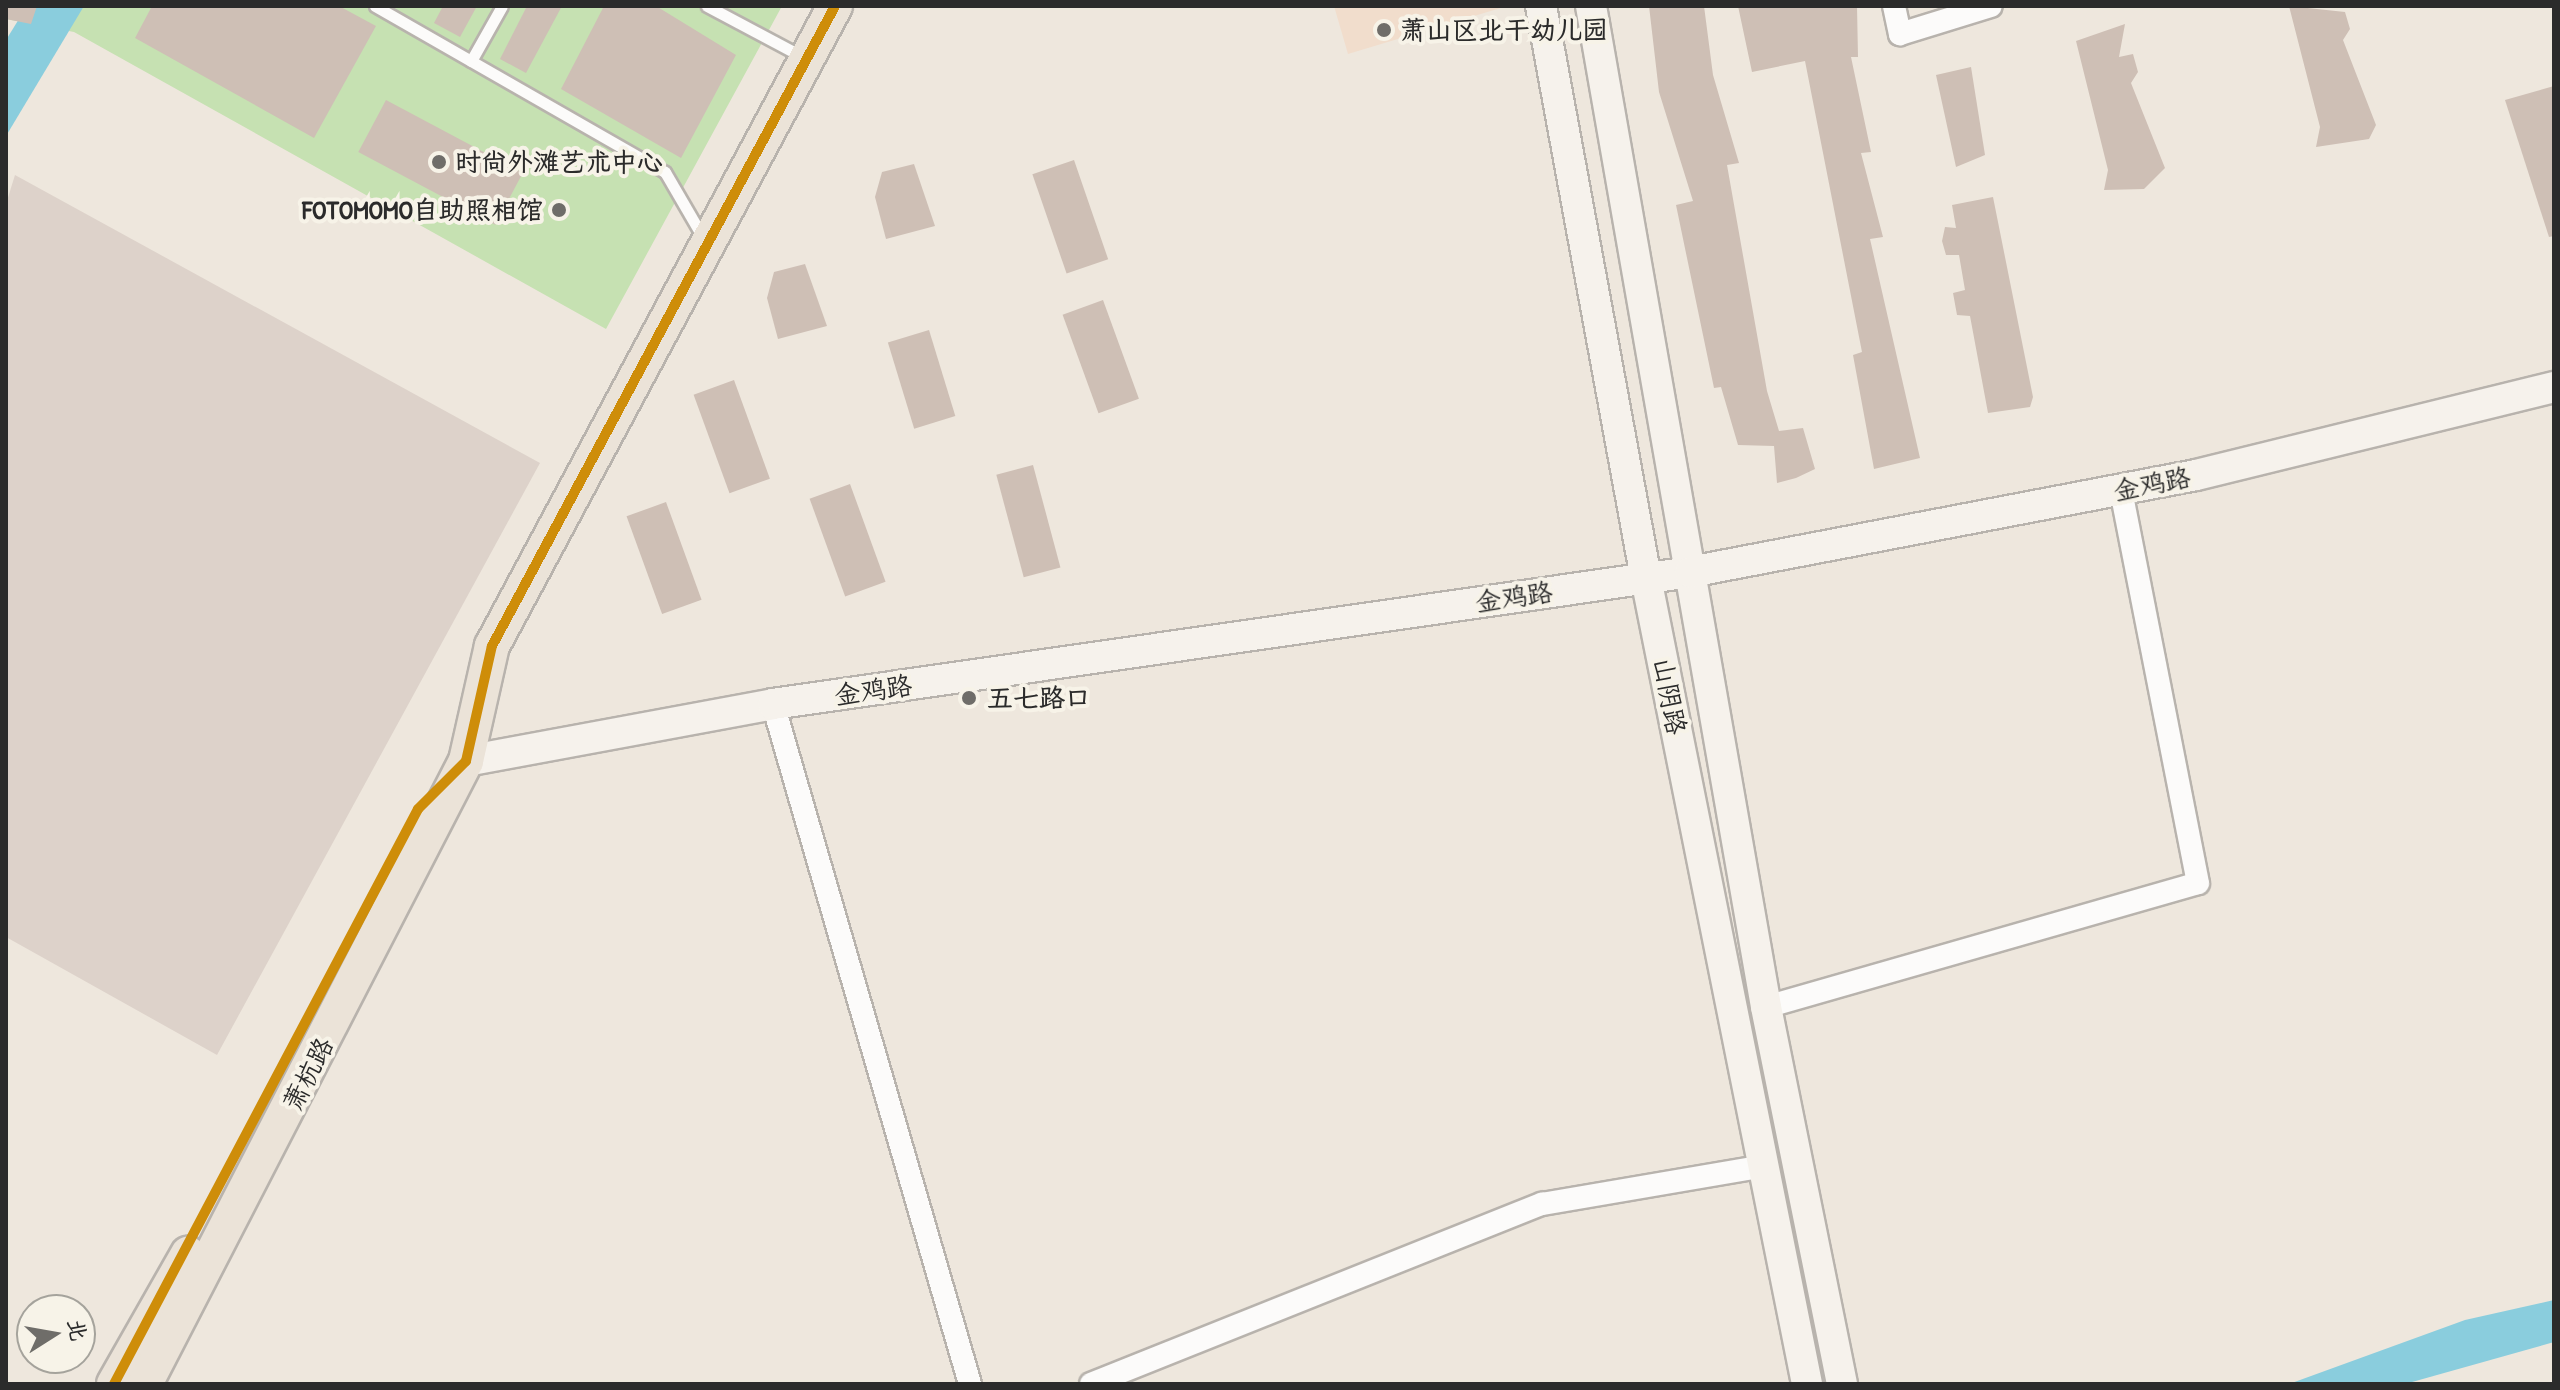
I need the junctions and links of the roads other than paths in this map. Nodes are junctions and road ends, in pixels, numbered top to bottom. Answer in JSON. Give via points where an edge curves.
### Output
{"nodes":[{"id":1,"x":375,"y":6,"type":"edge"},
{"id":2,"x":502,"y":6,"type":"edge"},
{"id":3,"x":707,"y":6,"type":"edge"},
{"id":4,"x":835,"y":6,"type":"edge"},
{"id":5,"x":1541,"y":6,"type":"edge"},
{"id":6,"x":1591,"y":6,"type":"edge"},
{"id":7,"x":1894,"y":6,"type":"edge"},
{"id":8,"x":1991,"y":6,"type":"edge"},
{"id":9,"x":805,"y":58,"type":"junction"},
{"id":10,"x":471,"y":61,"type":"junction"},
{"id":11,"x":705,"y":240,"type":"junction"},
{"id":12,"x":2554,"y":387,"type":"edge"},
{"id":13,"x":2121,"y":491,"type":"junction"},
{"id":14,"x":1690,"y":572,"type":"junction"},
{"id":15,"x":1646,"y":578,"type":"junction"},
{"id":16,"x":773,"y":704,"type":"junction"},
{"id":17,"x":466,"y":761,"type":"junction"},
{"id":18,"x":1766,"y":1007,"type":"junction"},
{"id":19,"x":1765,"y":1166,"type":"junction"},
{"id":20,"x":114,"y":1384,"type":"edge"},
{"id":21,"x":145,"y":1384,"type":"edge"},
{"id":22,"x":970,"y":1384,"type":"edge"},
{"id":23,"x":1091,"y":1384,"type":"edge"},
{"id":24,"x":1807,"y":1384,"type":"edge"},
{"id":25,"x":1842,"y":1384,"type":"edge"}],
"edges":[{"from":1,"to":10,"type":"lane"},
{"from":2,"to":10,"type":"lane"},
{"from":3,"to":9,"type":"lane"},
{"from":4,"to":9,"type":"main road","name":"萧杭路"},
{"from":5,"to":15,"type":"main road","name":"山阴路"},
{"from":6,"to":14,"type":"main road","name":"山阴路"},
{"from":7,"to":8,"type":"street","via":[[1900,34]]},
{"from":9,"to":11,"type":"main road","name":"萧杭路"},
{"from":10,"to":11,"type":"lane","via":[[665,172]]},
{"from":11,"to":17,"type":"main road","name":"萧杭路","via":[[492,646]]},
{"from":12,"to":13,"type":"main road","name":"金鸡路"},
{"from":13,"to":14,"type":"main road","name":"金鸡路"},
{"from":13,"to":18,"type":"street","via":[[2198,883]]},
{"from":14,"to":15,"type":"main road","name":"金鸡路"},
{"from":14,"to":18,"type":"main road","name":"山阴路"},
{"from":15,"to":16,"type":"main road","name":"金鸡路"},
{"from":15,"to":19,"type":"main road","name":"山阴路"},
{"from":16,"to":17,"type":"main road","name":"金鸡路"},
{"from":16,"to":22,"type":"street"},
{"from":17,"to":20,"type":"main road","name":"萧杭路","via":[[418,809]]},
{"from":17,"to":21,"type":"main road","name":"萧杭路"},
{"from":18,"to":25,"type":"main road","name":"山阴路"},
{"from":19,"to":23,"type":"street","via":[[1542,1204]]},
{"from":19,"to":24,"type":"main road","name":"山阴路"}]}
